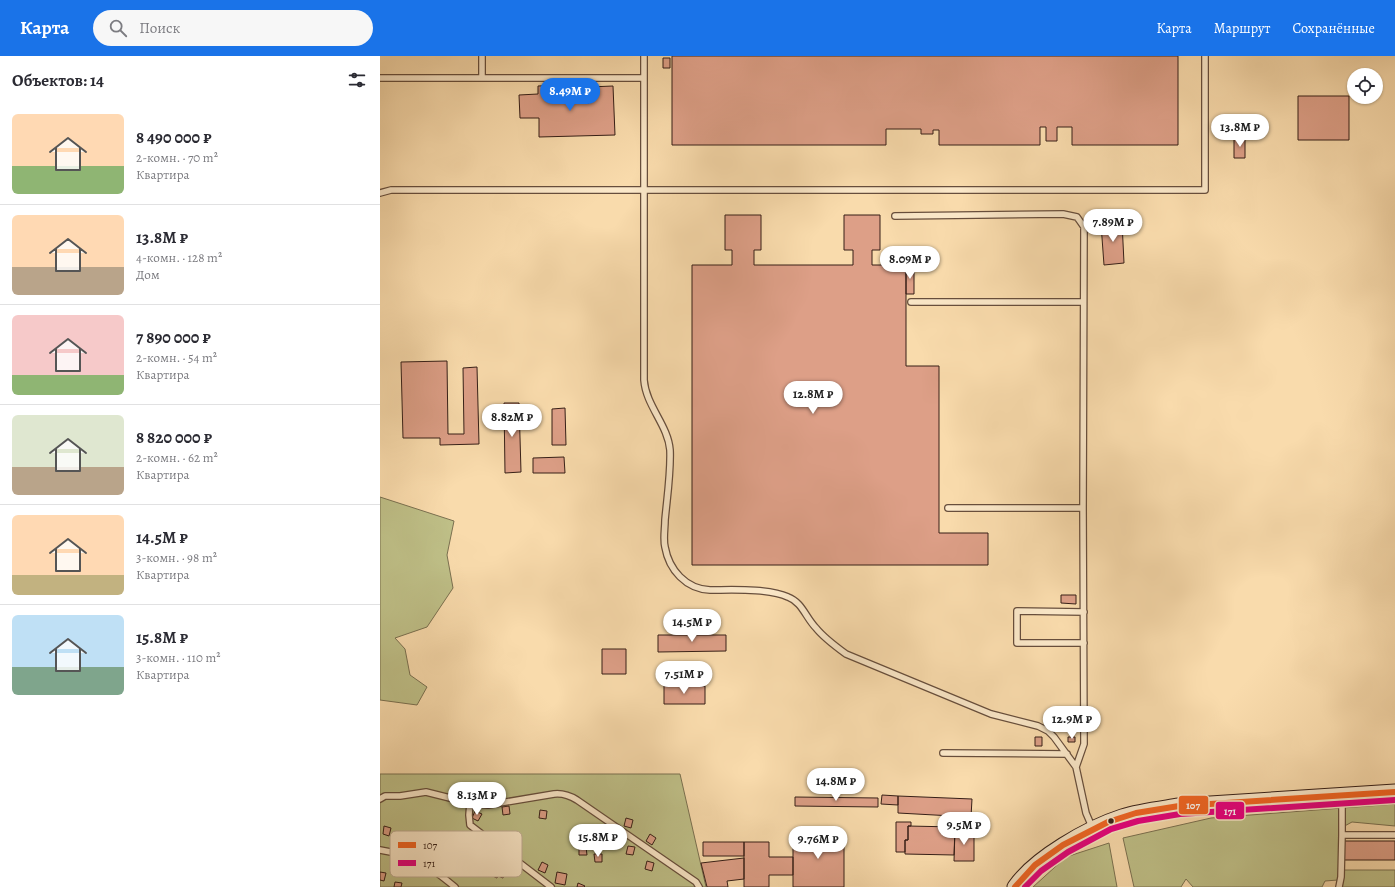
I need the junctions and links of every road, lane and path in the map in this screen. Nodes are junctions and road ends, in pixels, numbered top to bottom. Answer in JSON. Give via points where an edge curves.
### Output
{"nodes":[{"id":1,"x":482,"y":56,"type":"edge"},
{"id":2,"x":644,"y":56,"type":"edge"},
{"id":3,"x":1205,"y":56,"type":"edge"},
{"id":4,"x":380,"y":78,"type":"edge"},
{"id":5,"x":482,"y":78,"type":"junction"},
{"id":6,"x":644,"y":78,"type":"junction"},
{"id":7,"x":644,"y":190,"type":"junction"},
{"id":8,"x":380,"y":193,"type":"edge"},
{"id":9,"x":895,"y":216,"type":"dead end"},
{"id":10,"x":911,"y":302,"type":"dead end"},
{"id":11,"x":1083,"y":302,"type":"junction"},
{"id":12,"x":948,"y":508,"type":"dead end"},
{"id":13,"x":1083,"y":508,"type":"junction"},
{"id":14,"x":1084,"y":612,"type":"junction"},
{"id":15,"x":1084,"y":643,"type":"junction"},
{"id":16,"x":943,"y":753,"type":"dead end"},
{"id":17,"x":1066,"y":754,"type":"junction"},
{"id":18,"x":1076,"y":767,"type":"junction"},
{"id":19,"x":1395,"y":792,"type":"edge"},
{"id":20,"x":1342,"y":796,"type":"junction"},
{"id":21,"x":380,"y":799,"type":"edge"},
{"id":22,"x":470,"y":803,"type":"junction"},
{"id":23,"x":1093,"y":830,"type":"junction"},
{"id":24,"x":478,"y":831,"type":"edge"},
{"id":25,"x":1342,"y":835,"type":"junction"},
{"id":26,"x":1395,"y":835,"type":"edge"},
{"id":27,"x":380,"y":850,"type":"edge"},
{"id":28,"x":390,"y":852,"type":"edge"},
{"id":29,"x":522,"y":865,"type":"edge"},
{"id":30,"x":442,"y":877,"type":"edge"},
{"id":31,"x":455,"y":887,"type":"edge"},
{"id":32,"x":551,"y":887,"type":"edge"},
{"id":33,"x":699,"y":887,"type":"edge"},
{"id":34,"x":1015,"y":887,"type":"edge"},
{"id":35,"x":1338,"y":887,"type":"edge"}],
"edges":[{"from":1,"to":5,"type":"lane"},
{"from":2,"to":6,"type":"lane"},
{"from":3,"to":7,"type":"lane","via":[[1205,190]]},
{"from":4,"to":5,"type":"lane"},
{"from":5,"to":6,"type":"lane"},
{"from":6,"to":7,"type":"lane"},
{"from":7,"to":8,"type":"lane","via":[[391,190]]},
{"from":7,"to":17,"type":"lane","via":[[644,380],[645,390],[666,432],[670,450],[664,534],[665,548],[679,577],[688,584],[703,589],[771,592],[788,597],[798,603],[815,628],[846,654],[991,714],[1038,726],[1054,737]]},
{"from":9,"to":11,"type":"lane","via":[[1063,214],[1077,217],[1084,227]]},
{"from":10,"to":11,"type":"lane"},
{"from":11,"to":13,"type":"lane"},
{"from":12,"to":13,"type":"lane"},
{"from":13,"to":14,"type":"lane"},
{"from":14,"to":15,"type":"lane"},
{"from":14,"to":15,"type":"lane","via":[[1018,611],[1017,642]]},
{"from":15,"to":18,"type":"lane","via":[[1084,744]]},
{"from":16,"to":17,"type":"lane"},
{"from":17,"to":18,"type":"lane"},
{"from":18,"to":23,"type":"lane","via":[[1086,813]]},
{"from":19,"to":20,"type":"main road"},
{"from":20,"to":23,"type":"main road","via":[[1179,806],[1122,817]]},
{"from":20,"to":25,"type":"lane"},
{"from":21,"to":22,"type":"lane","via":[[385,796],[426,792]]},
{"from":22,"to":24,"type":"lane","via":[[470,825]]},
{"from":22,"to":33,"type":"lane","via":[[488,805],[554,794],[568,795],[696,882]]},
{"from":23,"to":34,"type":"main road","via":[[1034,865]]},
{"from":25,"to":26,"type":"lane"},
{"from":25,"to":35,"type":"lane","via":[[1341,877]]},
{"from":27,"to":28,"type":"lane"},
{"from":29,"to":32,"type":"lane"},
{"from":30,"to":31,"type":"lane"}]}
